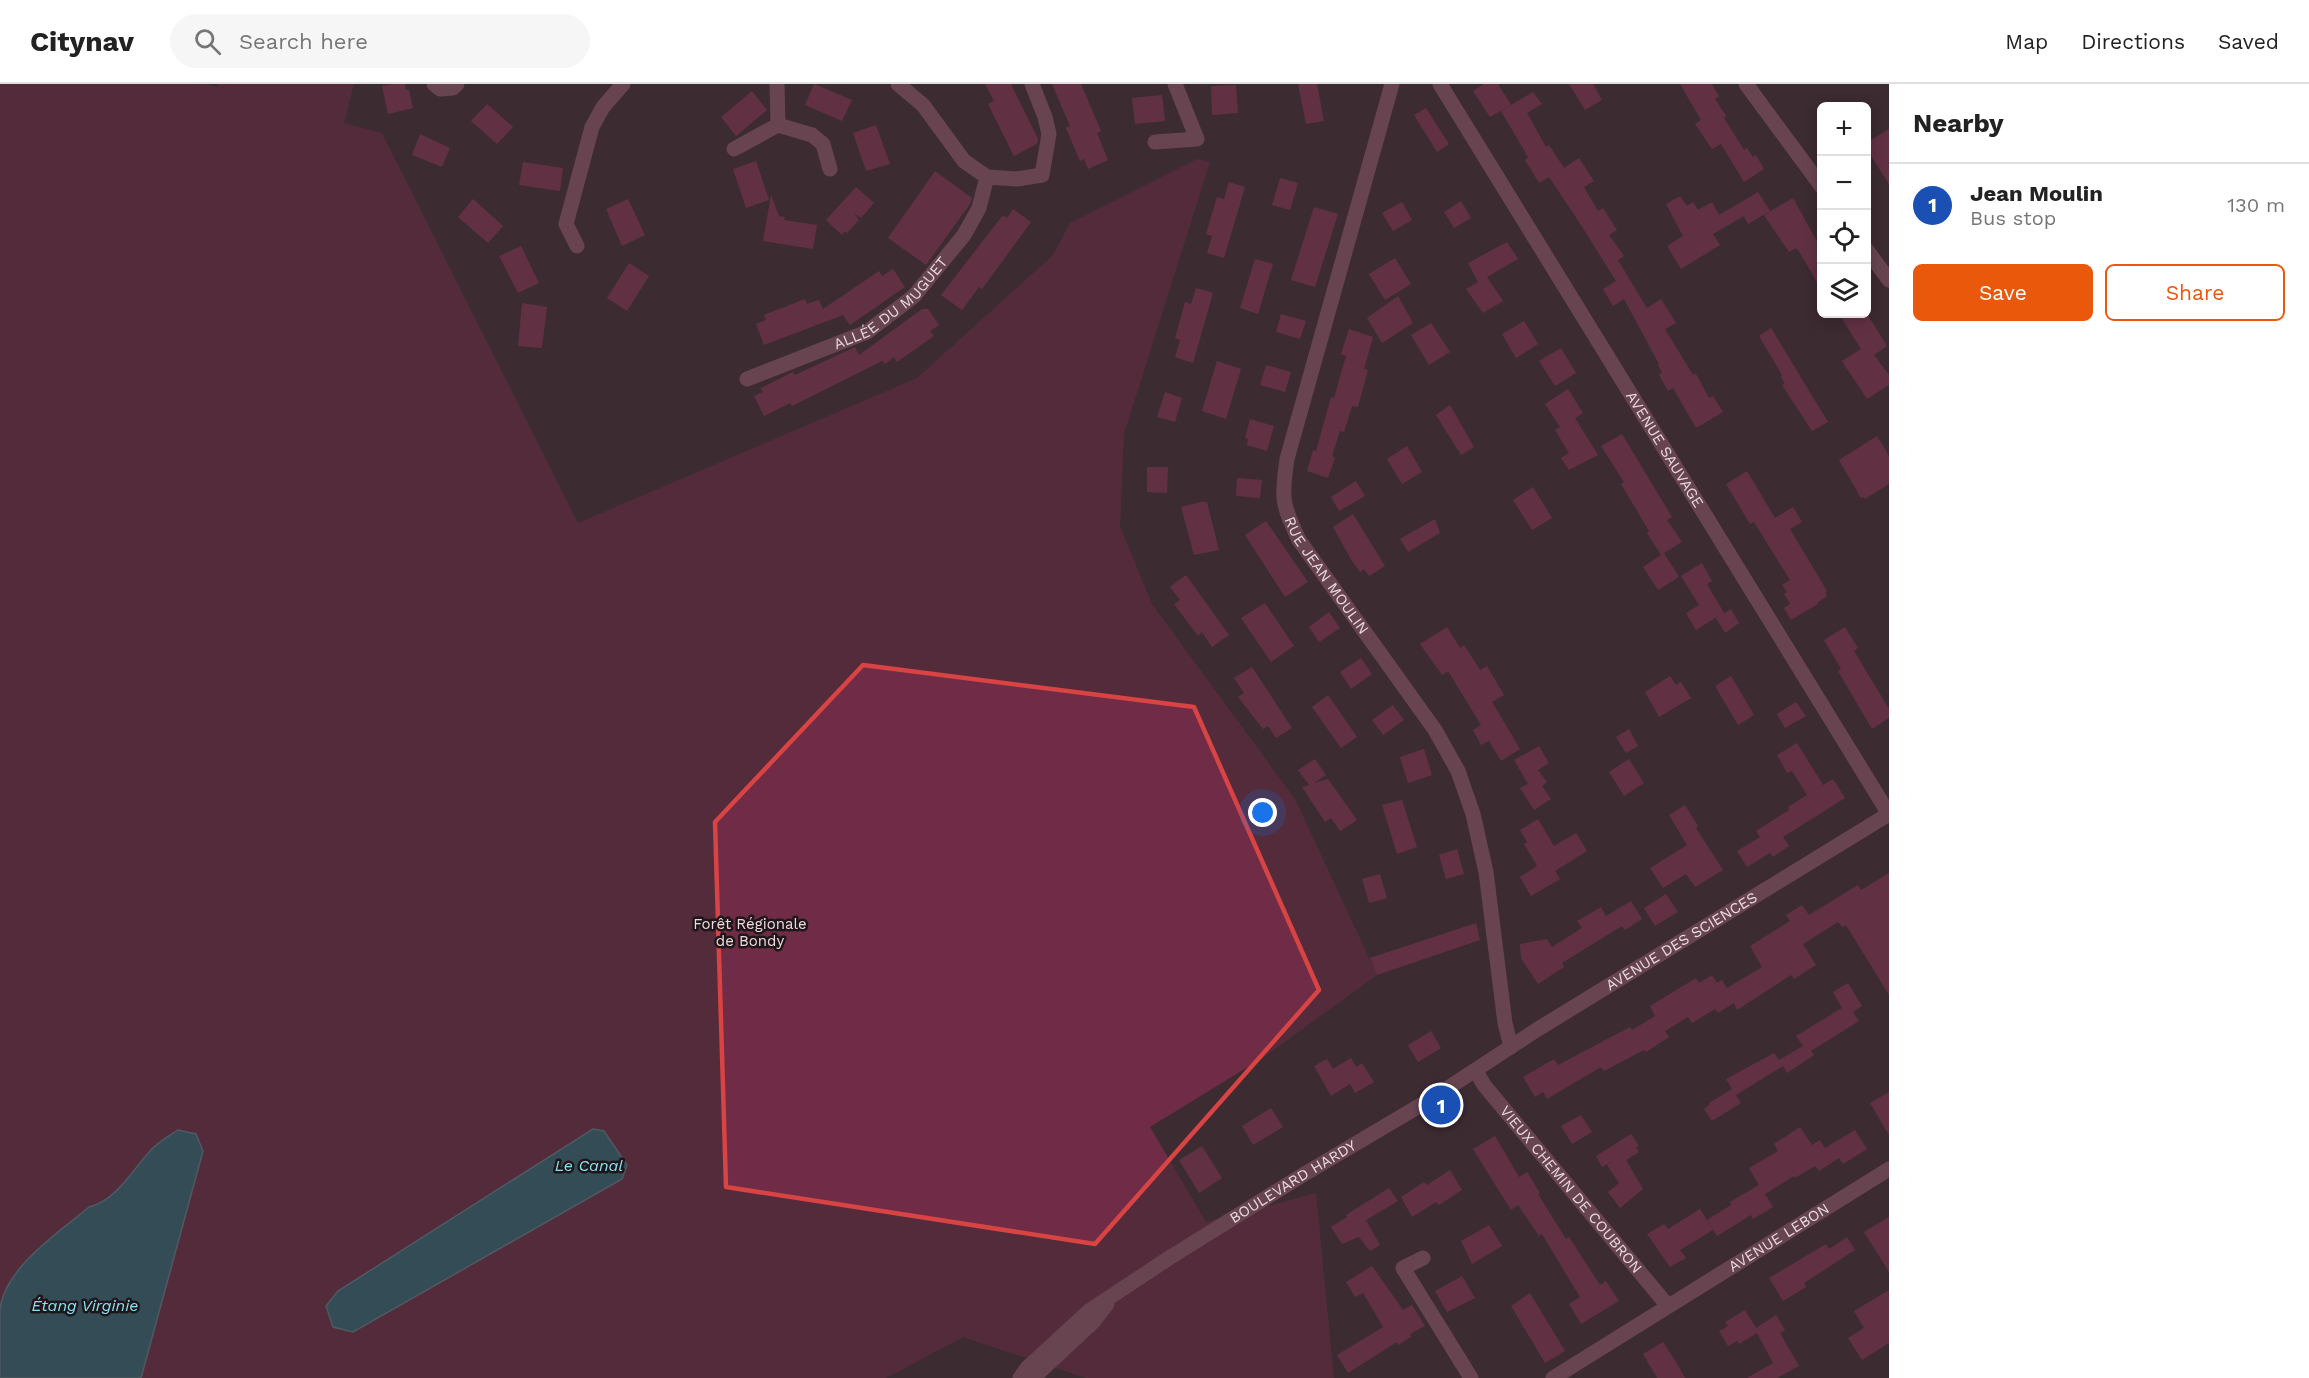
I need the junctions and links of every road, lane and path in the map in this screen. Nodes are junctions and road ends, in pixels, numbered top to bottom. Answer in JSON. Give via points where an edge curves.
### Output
{"nodes":[{"id":1,"x":434,"y":84,"type":"edge"},
{"id":2,"x":457,"y":84,"type":"edge"},
{"id":3,"x":623,"y":84,"type":"edge"},
{"id":4,"x":777,"y":84,"type":"edge"},
{"id":5,"x":898,"y":84,"type":"edge"},
{"id":6,"x":1032,"y":84,"type":"edge"},
{"id":7,"x":1175,"y":84,"type":"edge"},
{"id":8,"x":1392,"y":84,"type":"edge"},
{"id":9,"x":1440,"y":84,"type":"edge"},
{"id":10,"x":1746,"y":84,"type":"edge"},
{"id":11,"x":778,"y":125,"type":"junction"},
{"id":12,"x":1155,"y":142,"type":"dead end"},
{"id":13,"x":734,"y":149,"type":"dead end"},
{"id":14,"x":830,"y":169,"type":"dead end"},
{"id":15,"x":987,"y":177,"type":"junction"},
{"id":16,"x":1817,"y":182,"type":"edge"},
{"id":17,"x":577,"y":246,"type":"dead end"},
{"id":18,"x":1871,"y":256,"type":"edge"},
{"id":19,"x":1889,"y":280,"type":"edge"},
{"id":20,"x":747,"y":379,"type":"dead end"},
{"id":21,"x":1889,"y":814,"type":"edge"},
{"id":22,"x":1511,"y":1047,"type":"junction"},
{"id":23,"x":1476,"y":1071,"type":"junction"},
{"id":24,"x":1889,"y":1169,"type":"edge"},
{"id":25,"x":1423,"y":1258,"type":"dead end"},
{"id":26,"x":1112,"y":1298,"type":"junction"},
{"id":27,"x":1668,"y":1306,"type":"junction"},
{"id":28,"x":1020,"y":1378,"type":"edge"},
{"id":29,"x":1033,"y":1378,"type":"edge"},
{"id":30,"x":1471,"y":1378,"type":"edge"},
{"id":31,"x":1553,"y":1378,"type":"edge"}],
"edges":[{"from":1,"to":2,"type":"street","via":[[440,89]]},
{"from":3,"to":17,"type":"street","via":[[592,127],[566,224]]},
{"from":4,"to":11,"type":"street"},
{"from":5,"to":15,"type":"street","via":[[923,105],[964,161]]},
{"from":6,"to":15,"type":"street","via":[[1049,134],[1042,175],[1017,179]]},
{"from":7,"to":12,"type":"street","via":[[1197,139]]},
{"from":8,"to":22,"type":"street","name":"RUE JEAN MOULIN","via":[[1287,459],[1282,491],[1285,510],[1299,540],[1435,730],[1458,771],[1486,872]]},
{"from":9,"to":21,"type":"street","name":"AVENUE SAUVAGE"},
{"from":10,"to":16,"type":"street"},
{"from":11,"to":13,"type":"street"},
{"from":11,"to":14,"type":"street","via":[[812,135],[823,144]]},
{"from":15,"to":20,"type":"street","name":"ALLÉE DU MUGUET","via":[[979,208],[964,235],[914,296],[867,332]]},
{"from":18,"to":19,"type":"street"},
{"from":21,"to":22,"type":"street","name":"AVENUE DES SCIENCES"},
{"from":22,"to":23,"type":"street","name":"AVENUE DES SCIENCES"},
{"from":23,"to":26,"type":"street","name":"BOULEVARD HARDY","via":[[1169,1258]]},
{"from":23,"to":27,"type":"street","name":"VIEUX CHEMIN DE COUBRON"},
{"from":24,"to":27,"type":"street","name":"AVENUE LEBON"},
{"from":25,"to":30,"type":"street","via":[[1403,1268]]},
{"from":26,"to":28,"type":"street","name":"BOULEVARD HARDY","via":[[1068,1329]]},
{"from":26,"to":29,"type":"street","name":"BOULEVARD HARDY","via":[[1094,1321]]},
{"from":27,"to":31,"type":"street","name":"AVENUE LEBON"}]}
